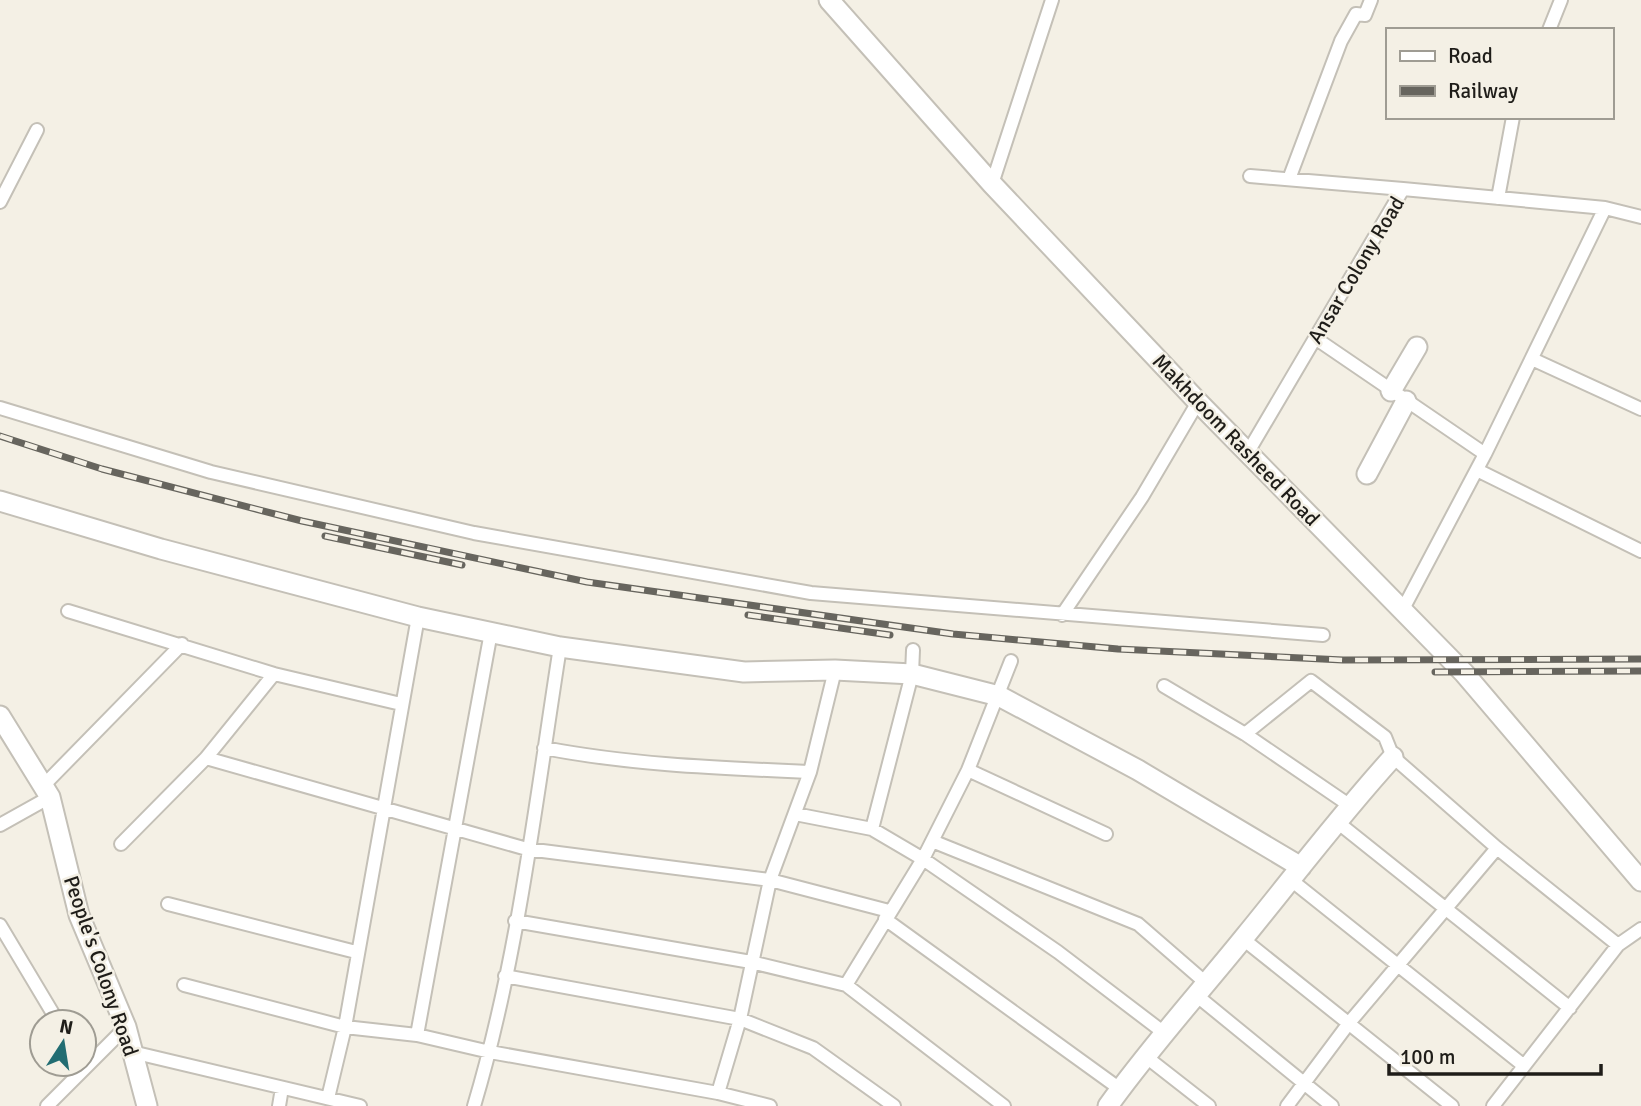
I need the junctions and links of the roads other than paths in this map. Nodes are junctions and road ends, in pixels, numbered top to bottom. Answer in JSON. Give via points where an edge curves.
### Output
{"nodes":[{"id":1,"x":829,"y":0,"type":"edge"},
{"id":2,"x":1052,"y":0,"type":"edge"},
{"id":3,"x":1371,"y":0,"type":"edge"},
{"id":4,"x":1561,"y":0,"type":"edge"},
{"id":5,"x":1550,"y":28,"type":"edge"},
{"id":6,"x":1513,"y":119,"type":"edge"},
{"id":7,"x":37,"y":130,"type":"dead end"},
{"id":8,"x":1250,"y":176,"type":"dead end"},
{"id":9,"x":1289,"y":179,"type":"junction"},
{"id":10,"x":992,"y":184,"type":"junction"},
{"id":11,"x":1403,"y":189,"type":"junction"},
{"id":12,"x":1497,"y":198,"type":"junction"},
{"id":13,"x":0,"y":202,"type":"edge"},
{"id":14,"x":1605,"y":208,"type":"junction"},
{"id":15,"x":1641,"y":217,"type":"edge"},
{"id":16,"x":1315,"y":338,"type":"junction"},
{"id":17,"x":1417,"y":346,"type":"dead end"},
{"id":18,"x":1532,"y":359,"type":"junction"},
{"id":19,"x":1399,"y":396,"type":"junction"},
{"id":20,"x":1198,"y":402,"type":"junction"},
{"id":21,"x":0,"y":408,"type":"edge"},
{"id":22,"x":1641,"y":409,"type":"edge"},
{"id":23,"x":1248,"y":452,"type":"junction"},
{"id":24,"x":1485,"y":454,"type":"junction"},
{"id":25,"x":1477,"y":470,"type":"junction"},
{"id":26,"x":1367,"y":474,"type":"dead end"},
{"id":27,"x":0,"y":501,"type":"edge"},
{"id":28,"x":1641,"y":551,"type":"edge"},
{"id":29,"x":1403,"y":609,"type":"junction"},
{"id":30,"x":68,"y":611,"type":"dead end"},
{"id":31,"x":1062,"y":615,"type":"junction"},
{"id":32,"x":418,"y":617,"type":"junction"},
{"id":33,"x":491,"y":632,"type":"junction"},
{"id":34,"x":1323,"y":635,"type":"dead end"},
{"id":35,"x":182,"y":644,"type":"junction"},
{"id":36,"x":560,"y":647,"type":"junction"},
{"id":37,"x":913,"y":650,"type":"dead end"},
{"id":38,"x":1012,"y":661,"type":"dead end"},
{"id":39,"x":835,"y":670,"type":"junction"},
{"id":40,"x":274,"y":674,"type":"junction"},
{"id":41,"x":912,"y":674,"type":"junction"},
{"id":42,"x":1164,"y":686,"type":"dead end"},
{"id":43,"x":999,"y":696,"type":"junction"},
{"id":44,"x":401,"y":704,"type":"junction"},
{"id":45,"x":0,"y":716,"type":"edge"},
{"id":46,"x":1245,"y":734,"type":"junction"},
{"id":47,"x":544,"y":748,"type":"junction"},
{"id":48,"x":1393,"y":757,"type":"junction"},
{"id":49,"x":206,"y":758,"type":"junction"},
{"id":50,"x":968,"y":770,"type":"junction"},
{"id":51,"x":810,"y":772,"type":"junction"},
{"id":52,"x":47,"y":791,"type":"junction"},
{"id":53,"x":1349,"y":805,"type":"junction"},
{"id":54,"x":385,"y":811,"type":"junction"},
{"id":55,"x":795,"y":814,"type":"junction"},
{"id":56,"x":1336,"y":821,"type":"junction"},
{"id":57,"x":0,"y":825,"type":"edge"},
{"id":58,"x":454,"y":828,"type":"junction"},
{"id":59,"x":872,"y":829,"type":"junction"},
{"id":60,"x":1105,"y":834,"type":"dead end"},
{"id":61,"x":932,"y":841,"type":"junction"},
{"id":62,"x":121,"y":844,"type":"dead end"},
{"id":63,"x":1497,"y":848,"type":"junction"},
{"id":64,"x":527,"y":849,"type":"junction"},
{"id":65,"x":923,"y":859,"type":"junction"},
{"id":66,"x":1296,"y":873,"type":"junction"},
{"id":67,"x":770,"y":880,"type":"junction"},
{"id":68,"x":1641,"y":881,"type":"edge"},
{"id":69,"x":168,"y":904,"type":"dead end"},
{"id":70,"x":1444,"y":908,"type":"junction"},
{"id":71,"x":887,"y":915,"type":"junction"},
{"id":72,"x":515,"y":921,"type":"junction"},
{"id":73,"x":0,"y":925,"type":"edge"},
{"id":74,"x":1641,"y":929,"type":"edge"},
{"id":75,"x":1243,"y":939,"type":"junction"},
{"id":76,"x":1618,"y":945,"type":"junction"},
{"id":77,"x":356,"y":952,"type":"junction"},
{"id":78,"x":751,"y":962,"type":"junction"},
{"id":79,"x":1398,"y":967,"type":"junction"},
{"id":80,"x":505,"y":976,"type":"junction"},
{"id":81,"x":184,"y":985,"type":"dead end"},
{"id":82,"x":846,"y":985,"type":"junction"},
{"id":83,"x":1201,"y":989,"type":"junction"},
{"id":84,"x":50,"y":1008,"type":"edge"},
{"id":85,"x":1570,"y":1008,"type":"junction"},
{"id":86,"x":740,"y":1019,"type":"junction"},
{"id":87,"x":1349,"y":1023,"type":"junction"},
{"id":88,"x":126,"y":1027,"type":"junction"},
{"id":89,"x":345,"y":1027,"type":"junction"},
{"id":90,"x":1163,"y":1032,"type":"junction"},
{"id":91,"x":417,"y":1035,"type":"junction"},
{"id":92,"x":132,"y":1052,"type":"junction"},
{"id":93,"x":490,"y":1052,"type":"junction"},
{"id":94,"x":98,"y":1054,"type":"edge"},
{"id":95,"x":1145,"y":1056,"type":"junction"},
{"id":96,"x":1523,"y":1065,"type":"junction"},
{"id":97,"x":74,"y":1078,"type":"edge"},
{"id":98,"x":1304,"y":1084,"type":"junction"},
{"id":99,"x":282,"y":1088,"type":"junction"},
{"id":100,"x":1121,"y":1089,"type":"junction"},
{"id":101,"x":718,"y":1093,"type":"junction"},
{"id":102,"x":328,"y":1098,"type":"junction"},
{"id":103,"x":47,"y":1106,"type":"edge"},
{"id":104,"x":147,"y":1106,"type":"edge"},
{"id":105,"x":279,"y":1106,"type":"edge"},
{"id":106,"x":360,"y":1106,"type":"edge"},
{"id":107,"x":474,"y":1106,"type":"edge"},
{"id":108,"x":770,"y":1106,"type":"edge"},
{"id":109,"x":894,"y":1106,"type":"edge"},
{"id":110,"x":1004,"y":1106,"type":"edge"},
{"id":111,"x":1108,"y":1106,"type":"edge"},
{"id":112,"x":1209,"y":1106,"type":"edge"},
{"id":113,"x":1287,"y":1106,"type":"edge"},
{"id":114,"x":1332,"y":1106,"type":"edge"},
{"id":115,"x":1452,"y":1106,"type":"edge"},
{"id":116,"x":1493,"y":1106,"type":"edge"}],
"edges":[{"from":1,"to":10,"type":"street","name":"Makhdoom Rasheed Road"},
{"from":2,"to":10,"type":"street"},
{"from":3,"to":9,"type":"street","via":[[1365,15],[1356,14],[1340,41]]},
{"from":4,"to":5,"type":"street"},
{"from":6,"to":12,"type":"street"},
{"from":7,"to":13,"type":"street"},
{"from":8,"to":9,"type":"street"},
{"from":9,"to":11,"type":"street"},
{"from":10,"to":20,"type":"street","name":"Makhdoom Rasheed Road"},
{"from":11,"to":12,"type":"street","name":"Ansar Colony Road"},
{"from":11,"to":16,"type":"street","name":"Ansar Colony Road"},
{"from":12,"to":14,"type":"street","name":"Ansar Colony Road"},
{"from":14,"to":15,"type":"street","name":"Ansar Colony Road"},
{"from":14,"to":18,"type":"street"},
{"from":16,"to":19,"type":"street"},
{"from":16,"to":23,"type":"street","name":"Ansar Colony Road"},
{"from":17,"to":19,"type":"street"},
{"from":18,"to":22,"type":"street"},
{"from":18,"to":24,"type":"street"},
{"from":19,"to":24,"type":"street"},
{"from":19,"to":26,"type":"street"},
{"from":20,"to":23,"type":"street","name":"Makhdoom Rasheed Road"},
{"from":20,"to":31,"type":"street","via":[[1142,497]]},
{"from":21,"to":31,"type":"street","via":[[211,472],[474,533],[811,593]]},
{"from":23,"to":29,"type":"street","name":"Makhdoom Rasheed Road"},
{"from":24,"to":25,"type":"street"},
{"from":25,"to":28,"type":"street"},
{"from":25,"to":29,"type":"street"},
{"from":27,"to":32,"type":"street"},
{"from":29,"to":68,"type":"street","name":"Makhdoom Rasheed Road","via":[[1464,673]]},
{"from":30,"to":35,"type":"street"},
{"from":31,"to":34,"type":"street"},
{"from":32,"to":33,"type":"street"},
{"from":32,"to":44,"type":"street"},
{"from":33,"to":36,"type":"street"},
{"from":33,"to":58,"type":"street"},
{"from":35,"to":40,"type":"street"},
{"from":35,"to":52,"type":"street"},
{"from":36,"to":39,"type":"street","via":[[744,672]]},
{"from":36,"to":47,"type":"street"},
{"from":37,"to":41,"type":"street"},
{"from":38,"to":43,"type":"street"},
{"from":39,"to":41,"type":"street"},
{"from":39,"to":51,"type":"street"},
{"from":40,"to":44,"type":"street"},
{"from":40,"to":49,"type":"street"},
{"from":41,"to":43,"type":"street"},
{"from":41,"to":59,"type":"street"},
{"from":42,"to":46,"type":"street"},
{"from":43,"to":50,"type":"street"},
{"from":43,"to":66,"type":"street","via":[[1138,770]]},
{"from":44,"to":54,"type":"street"},
{"from":45,"to":52,"type":"street","name":"People's Colony Road"},
{"from":46,"to":48,"type":"street","via":[[1311,681],[1385,737]]},
{"from":46,"to":53,"type":"street"},
{"from":47,"to":51,"type":"street","via":[[683,768]]},
{"from":47,"to":64,"type":"street"},
{"from":48,"to":53,"type":"street"},
{"from":48,"to":63,"type":"street"},
{"from":49,"to":54,"type":"street"},
{"from":49,"to":62,"type":"street"},
{"from":50,"to":60,"type":"street"},
{"from":50,"to":61,"type":"street"},
{"from":51,"to":55,"type":"street"},
{"from":52,"to":57,"type":"street"},
{"from":52,"to":88,"type":"street","name":"People's Colony Road","via":[[79,915]]},
{"from":53,"to":56,"type":"street"},
{"from":54,"to":58,"type":"street"},
{"from":54,"to":77,"type":"street"},
{"from":55,"to":59,"type":"street"},
{"from":55,"to":67,"type":"street"},
{"from":56,"to":66,"type":"street"},
{"from":56,"to":70,"type":"street"},
{"from":58,"to":64,"type":"street"},
{"from":58,"to":91,"type":"street"},
{"from":59,"to":65,"type":"street"},
{"from":61,"to":65,"type":"street"},
{"from":61,"to":83,"type":"street","via":[[1138,924]]},
{"from":63,"to":70,"type":"street"},
{"from":63,"to":76,"type":"street"},
{"from":64,"to":67,"type":"street"},
{"from":64,"to":72,"type":"street"},
{"from":65,"to":71,"type":"street"},
{"from":65,"to":90,"type":"street"},
{"from":66,"to":75,"type":"street"},
{"from":66,"to":79,"type":"street"},
{"from":67,"to":71,"type":"street"},
{"from":67,"to":78,"type":"street"},
{"from":69,"to":77,"type":"street"},
{"from":70,"to":79,"type":"street"},
{"from":70,"to":85,"type":"street"},
{"from":71,"to":82,"type":"street"},
{"from":71,"to":100,"type":"street"},
{"from":72,"to":78,"type":"street"},
{"from":72,"to":80,"type":"street"},
{"from":73,"to":84,"type":"street"},
{"from":74,"to":76,"type":"street"},
{"from":75,"to":83,"type":"street"},
{"from":75,"to":87,"type":"street"},
{"from":76,"to":85,"type":"street"},
{"from":77,"to":89,"type":"street"},
{"from":78,"to":82,"type":"street"},
{"from":78,"to":86,"type":"street"},
{"from":79,"to":87,"type":"street"},
{"from":79,"to":96,"type":"street"},
{"from":80,"to":86,"type":"street"},
{"from":80,"to":93,"type":"street"},
{"from":81,"to":89,"type":"street"},
{"from":82,"to":110,"type":"street"},
{"from":83,"to":90,"type":"street"},
{"from":83,"to":98,"type":"street"},
{"from":85,"to":96,"type":"street"},
{"from":86,"to":101,"type":"street"},
{"from":86,"to":109,"type":"street","via":[[813,1048]]},
{"from":87,"to":98,"type":"street"},
{"from":87,"to":115,"type":"street"},
{"from":88,"to":92,"type":"street","name":"People's Colony Road"},
{"from":88,"to":94,"type":"street"},
{"from":89,"to":91,"type":"street"},
{"from":89,"to":102,"type":"street"},
{"from":90,"to":95,"type":"street"},
{"from":91,"to":93,"type":"street"},
{"from":92,"to":99,"type":"street"},
{"from":92,"to":104,"type":"street","name":"People's Colony Road"},
{"from":93,"to":101,"type":"street"},
{"from":93,"to":107,"type":"street"},
{"from":95,"to":100,"type":"street"},
{"from":95,"to":112,"type":"street"},
{"from":96,"to":116,"type":"street"},
{"from":97,"to":103,"type":"street"},
{"from":98,"to":113,"type":"street"},
{"from":98,"to":114,"type":"street"},
{"from":99,"to":102,"type":"street"},
{"from":99,"to":105,"type":"street"},
{"from":100,"to":111,"type":"street"},
{"from":101,"to":108,"type":"street"},
{"from":102,"to":106,"type":"street"}]}
